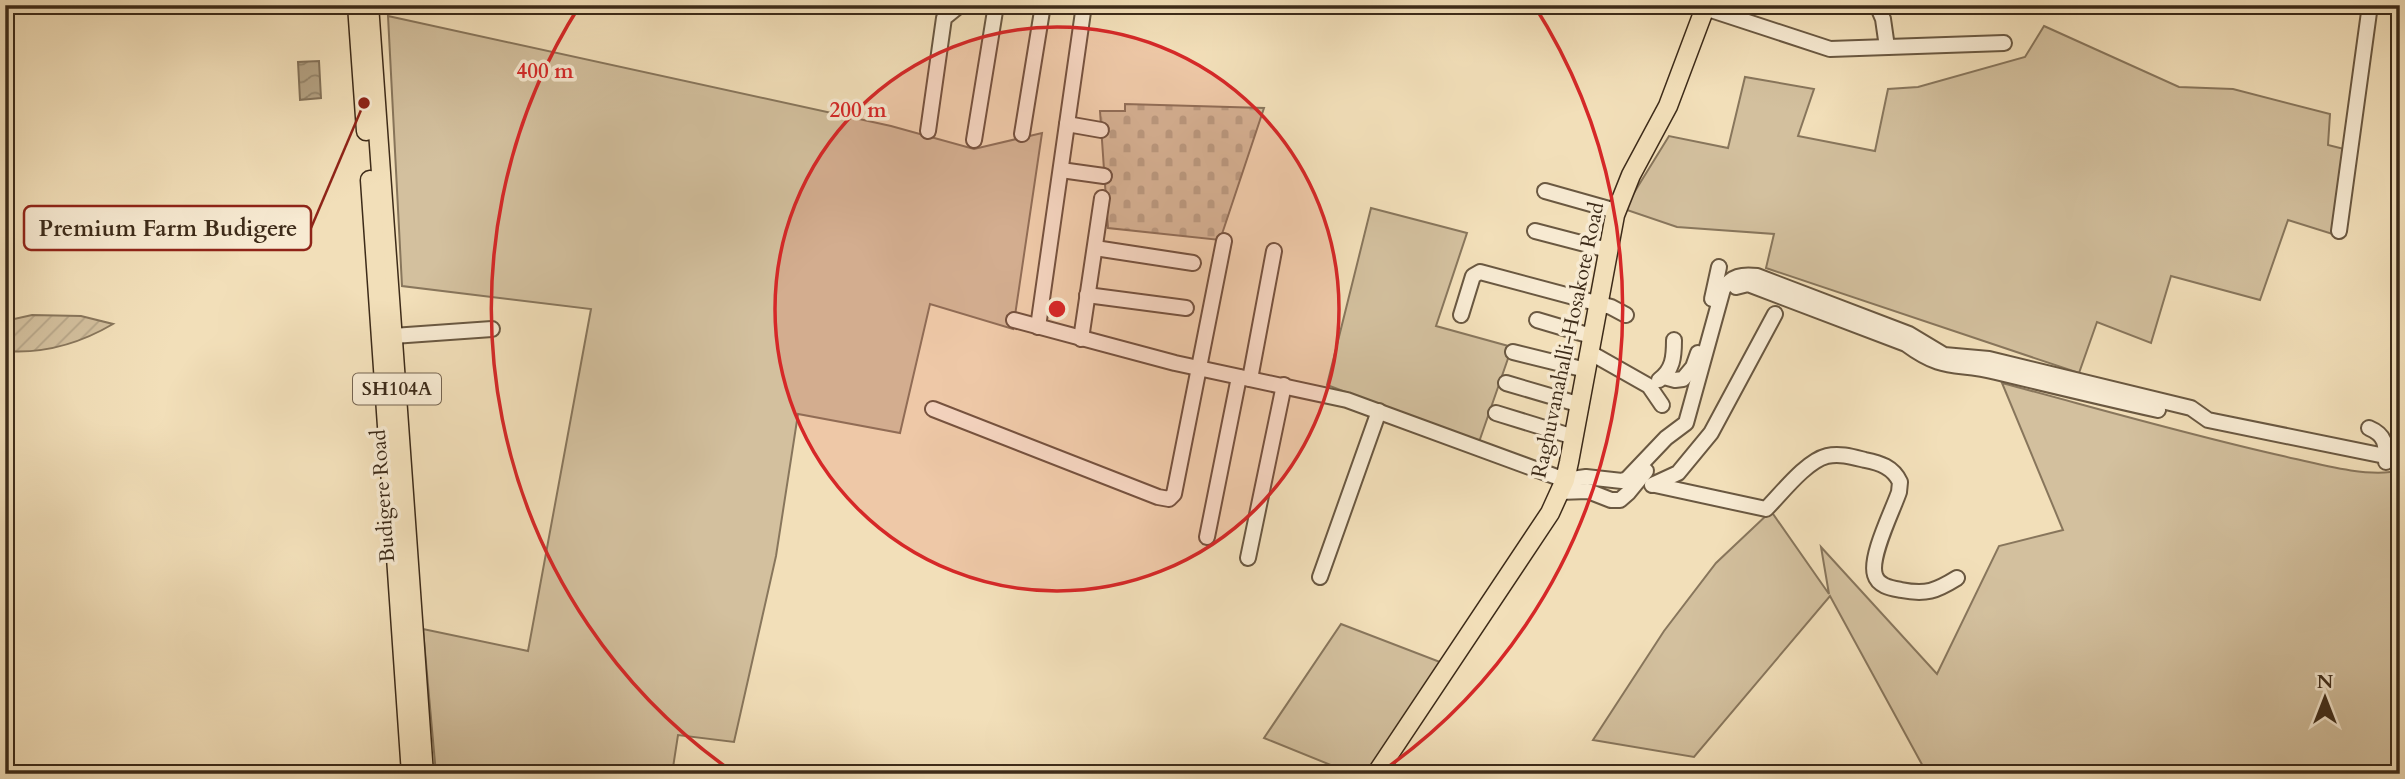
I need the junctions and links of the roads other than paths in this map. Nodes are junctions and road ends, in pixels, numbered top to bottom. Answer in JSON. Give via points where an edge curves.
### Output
{"nodes":[{"id":1,"x":357,"y":5,"type":"edge"},
{"id":2,"x":369,"y":5,"type":"edge"},
{"id":3,"x":960,"y":5,"type":"edge"},
{"id":4,"x":996,"y":5,"type":"edge"},
{"id":5,"x":1043,"y":5,"type":"edge"},
{"id":6,"x":1084,"y":5,"type":"edge"},
{"id":7,"x":1877,"y":5,"type":"edge"},
{"id":8,"x":2370,"y":5,"type":"edge"},
{"id":9,"x":1706,"y":7,"type":"edge"},
{"id":10,"x":2004,"y":43,"type":"dead end"},
{"id":11,"x":1887,"y":47,"type":"junction"},
{"id":12,"x":1067,"y":124,"type":"junction"},
{"id":13,"x":1101,"y":130,"type":"dead end"},
{"id":14,"x":928,"y":131,"type":"dead end"},
{"id":15,"x":1022,"y":134,"type":"dead end"},
{"id":16,"x":974,"y":140,"type":"dead end"},
{"id":17,"x":1060,"y":170,"type":"junction"},
{"id":18,"x":1104,"y":176,"type":"dead end"},
{"id":19,"x":1545,"y":191,"type":"dead end"},
{"id":20,"x":1102,"y":198,"type":"dead end"},
{"id":21,"x":1616,"y":211,"type":"junction"},
{"id":22,"x":2339,"y":230,"type":"dead end"},
{"id":23,"x":1535,"y":231,"type":"dead end"},
{"id":24,"x":1224,"y":241,"type":"dead end"},
{"id":25,"x":1094,"y":248,"type":"junction"},
{"id":26,"x":1608,"y":250,"type":"junction"},
{"id":27,"x":1274,"y":251,"type":"dead end"},
{"id":28,"x":1193,"y":263,"type":"dead end"},
{"id":29,"x":1719,"y":267,"type":"dead end"},
{"id":30,"x":1087,"y":295,"type":"junction"},
{"id":31,"x":384,"y":299,"type":"junction"},
{"id":32,"x":1597,"y":303,"type":"junction"},
{"id":33,"x":1186,"y":309,"type":"dead end"},
{"id":34,"x":1775,"y":314,"type":"dead end"},
{"id":35,"x":1461,"y":315,"type":"dead end"},
{"id":36,"x":1626,"y":315,"type":"dead end"},
{"id":37,"x":1014,"y":320,"type":"dead end"},
{"id":38,"x":1537,"y":320,"type":"dead end"},
{"id":39,"x":1038,"y":327,"type":"junction"},
{"id":40,"x":492,"y":329,"type":"dead end"},
{"id":41,"x":393,"y":336,"type":"junction"},
{"id":42,"x":1081,"y":339,"type":"junction"},
{"id":43,"x":1674,"y":340,"type":"dead end"},
{"id":44,"x":1590,"y":344,"type":"junction"},
{"id":45,"x":1513,"y":352,"type":"dead end"},
{"id":46,"x":1199,"y":368,"type":"junction"},
{"id":47,"x":1586,"y":370,"type":"junction"},
{"id":48,"x":1664,"y":377,"type":"junction"},
{"id":49,"x":1244,"y":378,"type":"junction"},
{"id":50,"x":1506,"y":383,"type":"dead end"},
{"id":51,"x":1283,"y":385,"type":"junction"},
{"id":52,"x":1648,"y":386,"type":"junction"},
{"id":53,"x":1581,"y":405,"type":"junction"},
{"id":54,"x":1662,"y":405,"type":"dead end"},
{"id":55,"x":933,"y":409,"type":"dead end"},
{"id":56,"x":1379,"y":411,"type":"junction"},
{"id":57,"x":1496,"y":414,"type":"dead end"},
{"id":58,"x":2369,"y":428,"type":"dead end"},
{"id":59,"x":1574,"y":437,"type":"junction"},
{"id":60,"x":2393,"y":459,"type":"edge"},
{"id":61,"x":1633,"y":480,"type":"junction"},
{"id":62,"x":1655,"y":485,"type":"junction"},
{"id":63,"x":1562,"y":486,"type":"junction"},
{"id":64,"x":1207,"y":537,"type":"dead end"},
{"id":65,"x":1248,"y":558,"type":"dead end"},
{"id":66,"x":1320,"y":577,"type":"dead end"},
{"id":67,"x":1957,"y":578,"type":"dead end"},
{"id":68,"x":411,"y":774,"type":"edge"},
{"id":69,"x":424,"y":774,"type":"edge"},
{"id":70,"x":1376,"y":774,"type":"edge"}],
"edges":[{"from":1,"to":31,"type":"main road","name":"Budigere Road","number":"SH104A"},
{"from":2,"to":31,"type":"main road","name":"Budigere Road","number":"SH104A"},
{"from":3,"to":14,"type":"street","via":[[944,18]]},
{"from":4,"to":16,"type":"street"},
{"from":5,"to":15,"type":"street"},
{"from":6,"to":12,"type":"street"},
{"from":7,"to":11,"type":"street"},
{"from":8,"to":22,"type":"street"},
{"from":9,"to":11,"type":"street","via":[[1830,49]]},
{"from":9,"to":21,"type":"main road","name":"Raghuvanahalli-Hosakote Road","via":[[1668,106]]},
{"from":10,"to":11,"type":"street"},
{"from":12,"to":13,"type":"street"},
{"from":12,"to":17,"type":"street"},
{"from":17,"to":18,"type":"street"},
{"from":17,"to":39,"type":"street"},
{"from":19,"to":21,"type":"street"},
{"from":20,"to":25,"type":"street"},
{"from":21,"to":26,"type":"main road","name":"Raghuvanahalli-Hosakote Road"},
{"from":23,"to":26,"type":"street"},
{"from":24,"to":46,"type":"street"},
{"from":25,"to":28,"type":"street"},
{"from":25,"to":30,"type":"street"},
{"from":26,"to":32,"type":"main road","name":"Raghuvanahalli-Hosakote Road"},
{"from":27,"to":49,"type":"street"},
{"from":29,"to":48,"type":"street","via":[[1693,367],[1683,379]]},
{"from":30,"to":33,"type":"street"},
{"from":30,"to":42,"type":"street"},
{"from":31,"to":41,"type":"main road","name":"Budigere Road","number":"SH104A"},
{"from":31,"to":68,"type":"main road","name":"Budigere Road","number":"SH104A"},
{"from":32,"to":35,"type":"street","via":[[1478,272]]},
{"from":32,"to":36,"type":"street"},
{"from":32,"to":44,"type":"main road","name":"Raghuvanahalli-Hosakote Road"},
{"from":34,"to":62,"type":"street","via":[[1711,433],[1678,473]]},
{"from":37,"to":39,"type":"street"},
{"from":38,"to":44,"type":"street"},
{"from":39,"to":42,"type":"street"},
{"from":40,"to":41,"type":"street"},
{"from":41,"to":69,"type":"main road","name":"Budigere Road","number":"SH104A"},
{"from":42,"to":46,"type":"street"},
{"from":43,"to":48,"type":"street","via":[[1674,362]]},
{"from":44,"to":47,"type":"main road","name":"Raghuvanahalli-Hosakote Road"},
{"from":44,"to":52,"type":"street"},
{"from":45,"to":47,"type":"street"},
{"from":46,"to":49,"type":"street"},
{"from":46,"to":55,"type":"street","via":[[1174,494],[1169,499]]},
{"from":47,"to":53,"type":"main road","name":"Raghuvanahalli-Hosakote Road"},
{"from":48,"to":52,"type":"street"},
{"from":49,"to":51,"type":"street"},
{"from":49,"to":64,"type":"street"},
{"from":50,"to":53,"type":"street"},
{"from":51,"to":56,"type":"street"},
{"from":51,"to":65,"type":"street"},
{"from":52,"to":54,"type":"street"},
{"from":53,"to":59,"type":"main road","name":"Raghuvanahalli-Hosakote Road"},
{"from":56,"to":63,"type":"street"},
{"from":56,"to":66,"type":"street"},
{"from":57,"to":59,"type":"street"},
{"from":58,"to":60,"type":"street","via":[[2382,436]]},
{"from":59,"to":63,"type":"main road","name":"Raghuvanahalli-Hosakote Road"},
{"from":60,"to":61,"type":"street","via":[[2207,429],[2186,417],[2098,391],[1941,365],[1921,355],[1908,339],[1735,282],[1695,427]]},
{"from":61,"to":62,"type":"street"},
{"from":61,"to":63,"type":"street","via":[[1587,477]]},
{"from":61,"to":63,"type":"street","via":[[1620,500]]},
{"from":62,"to":67,"type":"street","via":[[1766,509],[1812,462],[1824,456],[1872,461],[1891,469],[1900,482],[1874,574],[1889,588],[1919,594]]},
{"from":63,"to":70,"type":"main road","name":"Raghuvanahalli-Hosakote Road","via":[[1550,513]]}]}
